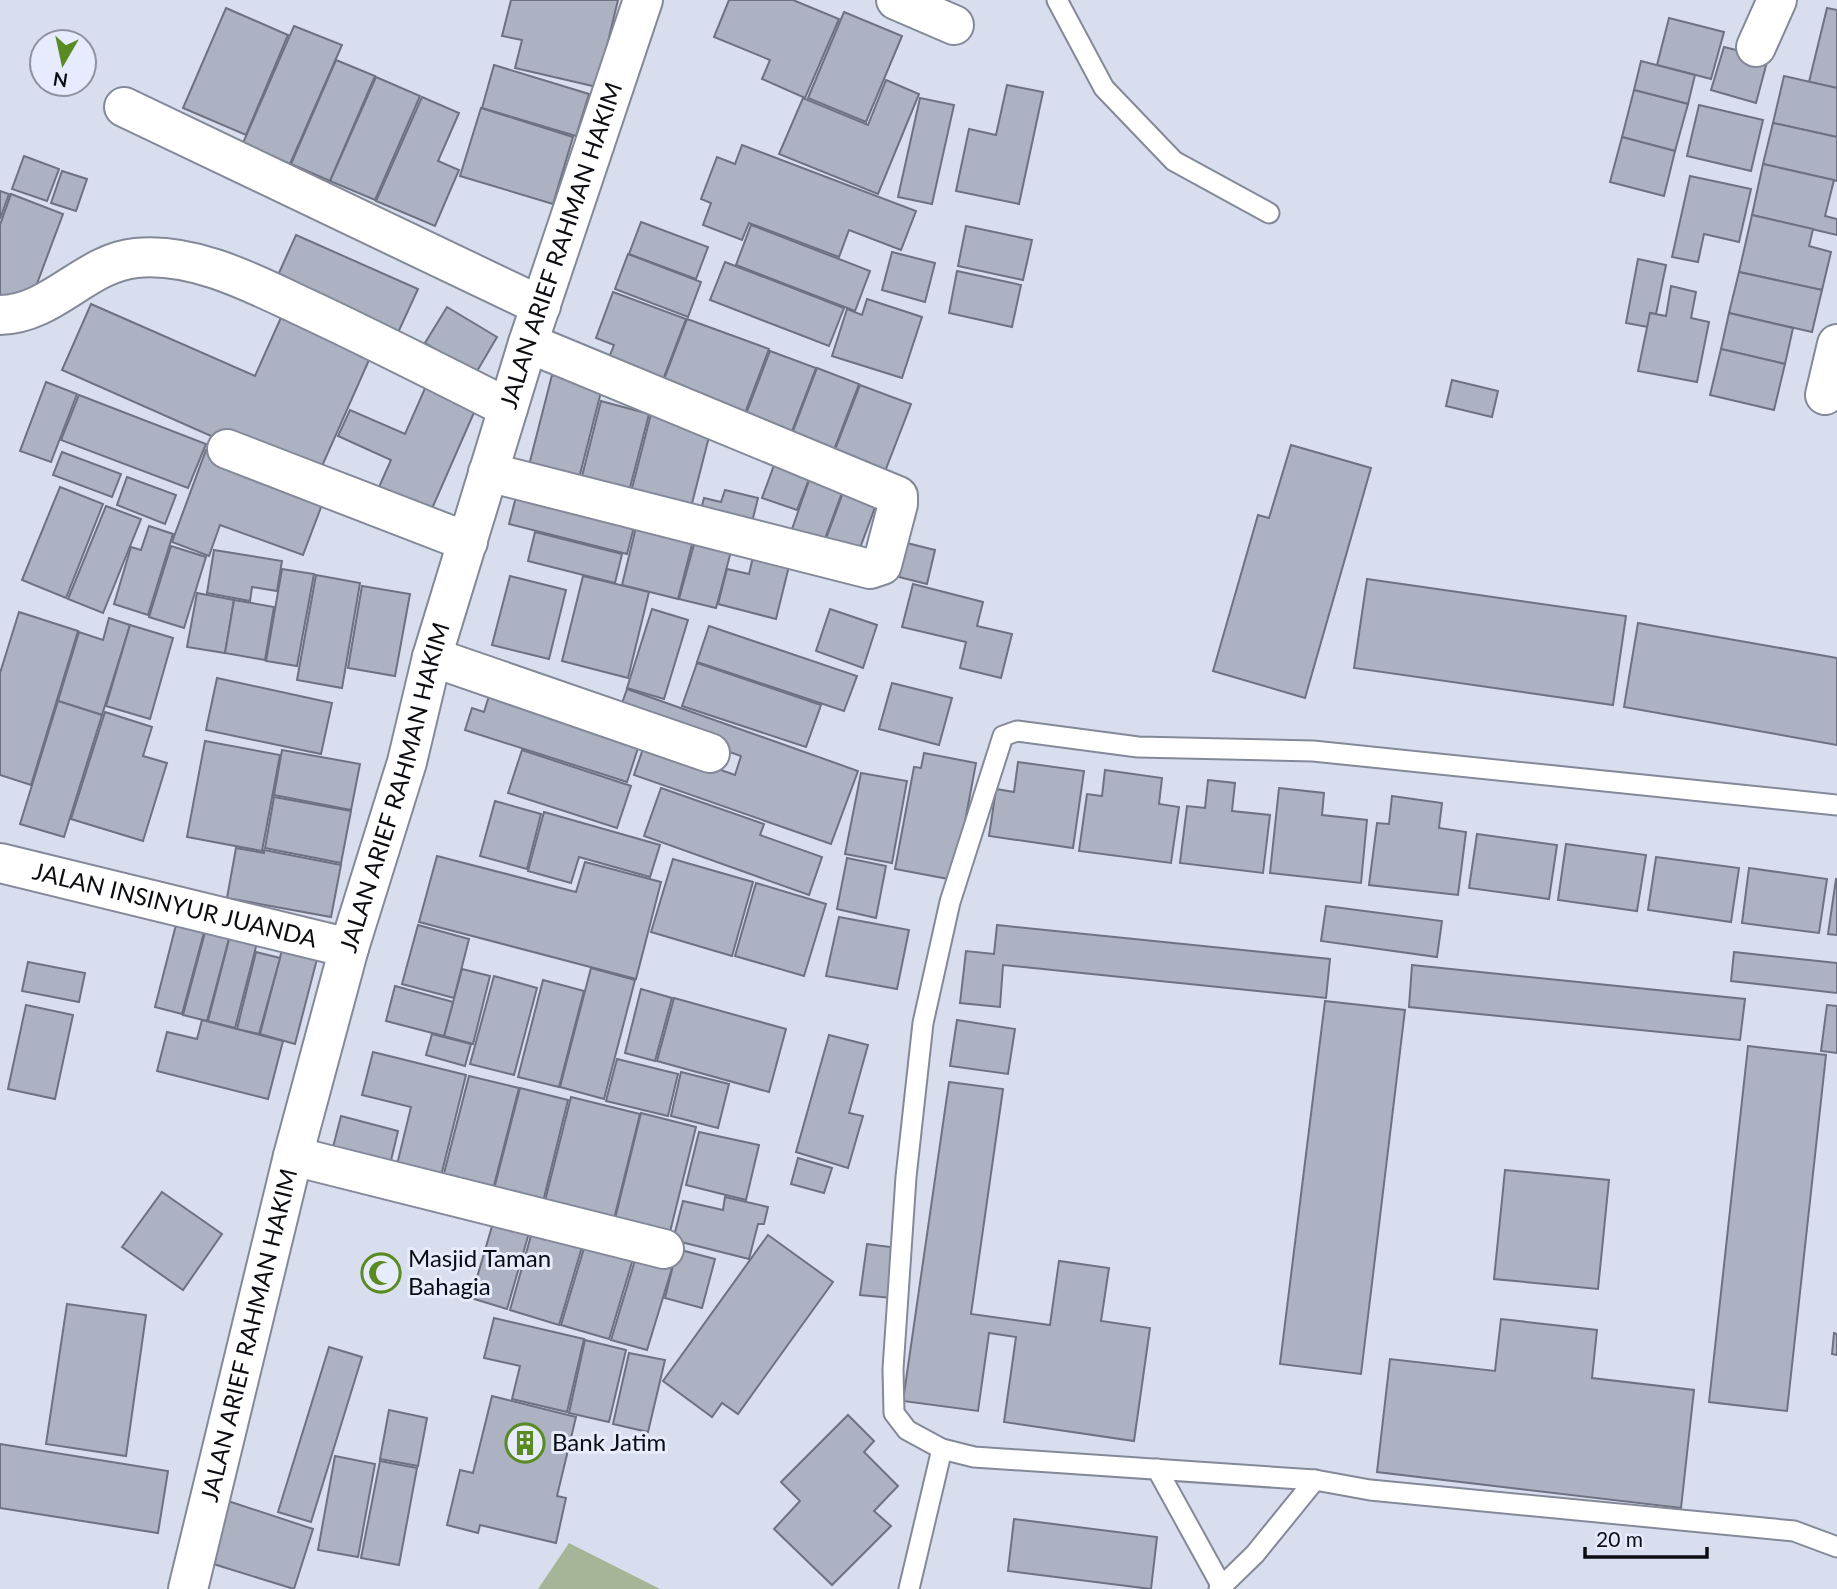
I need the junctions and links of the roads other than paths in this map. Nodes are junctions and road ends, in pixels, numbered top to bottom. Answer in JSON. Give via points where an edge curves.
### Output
{"nodes":[{"id":1,"x":643,"y":0,"type":"edge"},
{"id":2,"x":895,"y":0,"type":"edge"},
{"id":3,"x":1057,"y":0,"type":"edge"},
{"id":4,"x":1777,"y":0,"type":"edge"},
{"id":5,"x":954,"y":25,"type":"dead end"},
{"id":6,"x":1756,"y":47,"type":"dead end"},
{"id":7,"x":124,"y":107,"type":"dead end"},
{"id":8,"x":1269,"y":213,"type":"dead end"},
{"id":9,"x":541,"y":306,"type":"junction"},
{"id":10,"x":0,"y":315,"type":"edge"},
{"id":11,"x":1837,"y":344,"type":"edge"},
{"id":12,"x":521,"y":367,"type":"junction"},
{"id":13,"x":1825,"y":396,"type":"dead end"},
{"id":14,"x":227,"y":449,"type":"dead end"},
{"id":15,"x":488,"y":472,"type":"junction"},
{"id":16,"x":468,"y":542,"type":"junction"},
{"id":17,"x":432,"y":657,"type":"junction"},
{"id":18,"x":710,"y":753,"type":"dead end"},
{"id":19,"x":1837,"y":805,"type":"edge"},
{"id":20,"x":0,"y":863,"type":"edge"},
{"id":21,"x":349,"y":948,"type":"junction"},
{"id":22,"x":293,"y":1156,"type":"junction"},
{"id":23,"x":664,"y":1249,"type":"dead end"},
{"id":24,"x":942,"y":1449,"type":"junction"},
{"id":25,"x":1157,"y":1469,"type":"junction"},
{"id":26,"x":1315,"y":1480,"type":"junction"},
{"id":27,"x":1837,"y":1547,"type":"edge"},
{"id":28,"x":1220,"y":1587,"type":"edge"},
{"id":29,"x":188,"y":1589,"type":"edge"},
{"id":30,"x":909,"y":1589,"type":"edge"}],
"edges":[{"from":1,"to":9,"type":"street","name":"JALAN ARIEF RAHMAN HAKIM"},
{"from":2,"to":5,"type":"street"},
{"from":3,"to":8,"type":"lane","via":[[1104,88],[1174,161]]},
{"from":4,"to":6,"type":"street"},
{"from":7,"to":9,"type":"street"},
{"from":9,"to":12,"type":"street","name":"JALAN ARIEF RAHMAN HAKIM"},
{"from":10,"to":12,"type":"street","via":[[41,307],[132,258],[161,257],[190,261],[257,286],[353,330]]},
{"from":11,"to":13,"type":"street"},
{"from":12,"to":15,"type":"street","name":"JALAN ARIEF RAHMAN HAKIM"},
{"from":12,"to":15,"type":"street","via":[[898,496],[882,565],[870,569]]},
{"from":14,"to":16,"type":"street"},
{"from":15,"to":16,"type":"street","name":"JALAN ARIEF RAHMAN HAKIM"},
{"from":16,"to":17,"type":"street","name":"JALAN ARIEF RAHMAN HAKIM"},
{"from":17,"to":18,"type":"street"},
{"from":17,"to":21,"type":"street","name":"JALAN ARIEF RAHMAN HAKIM","via":[[407,762]]},
{"from":19,"to":24,"type":"lane","via":[[1313,751],[1138,747],[1017,731],[1003,736],[934,967],[923,1023],[906,1177],[894,1413],[907,1430]]},
{"from":20,"to":21,"type":"street","name":"JALAN INSINYUR JUANDA"},
{"from":21,"to":22,"type":"street","name":"JALAN ARIEF RAHMAN HAKIM"},
{"from":22,"to":23,"type":"street"},
{"from":22,"to":29,"type":"street","name":"JALAN ARIEF RAHMAN HAKIM"},
{"from":24,"to":25,"type":"lane","via":[[974,1457]]},
{"from":24,"to":30,"type":"lane"},
{"from":25,"to":26,"type":"lane"},
{"from":25,"to":28,"type":"lane"},
{"from":26,"to":27,"type":"lane","via":[[1370,1490],[1794,1531]]},
{"from":26,"to":28,"type":"lane","via":[[1255,1554]]}]}
